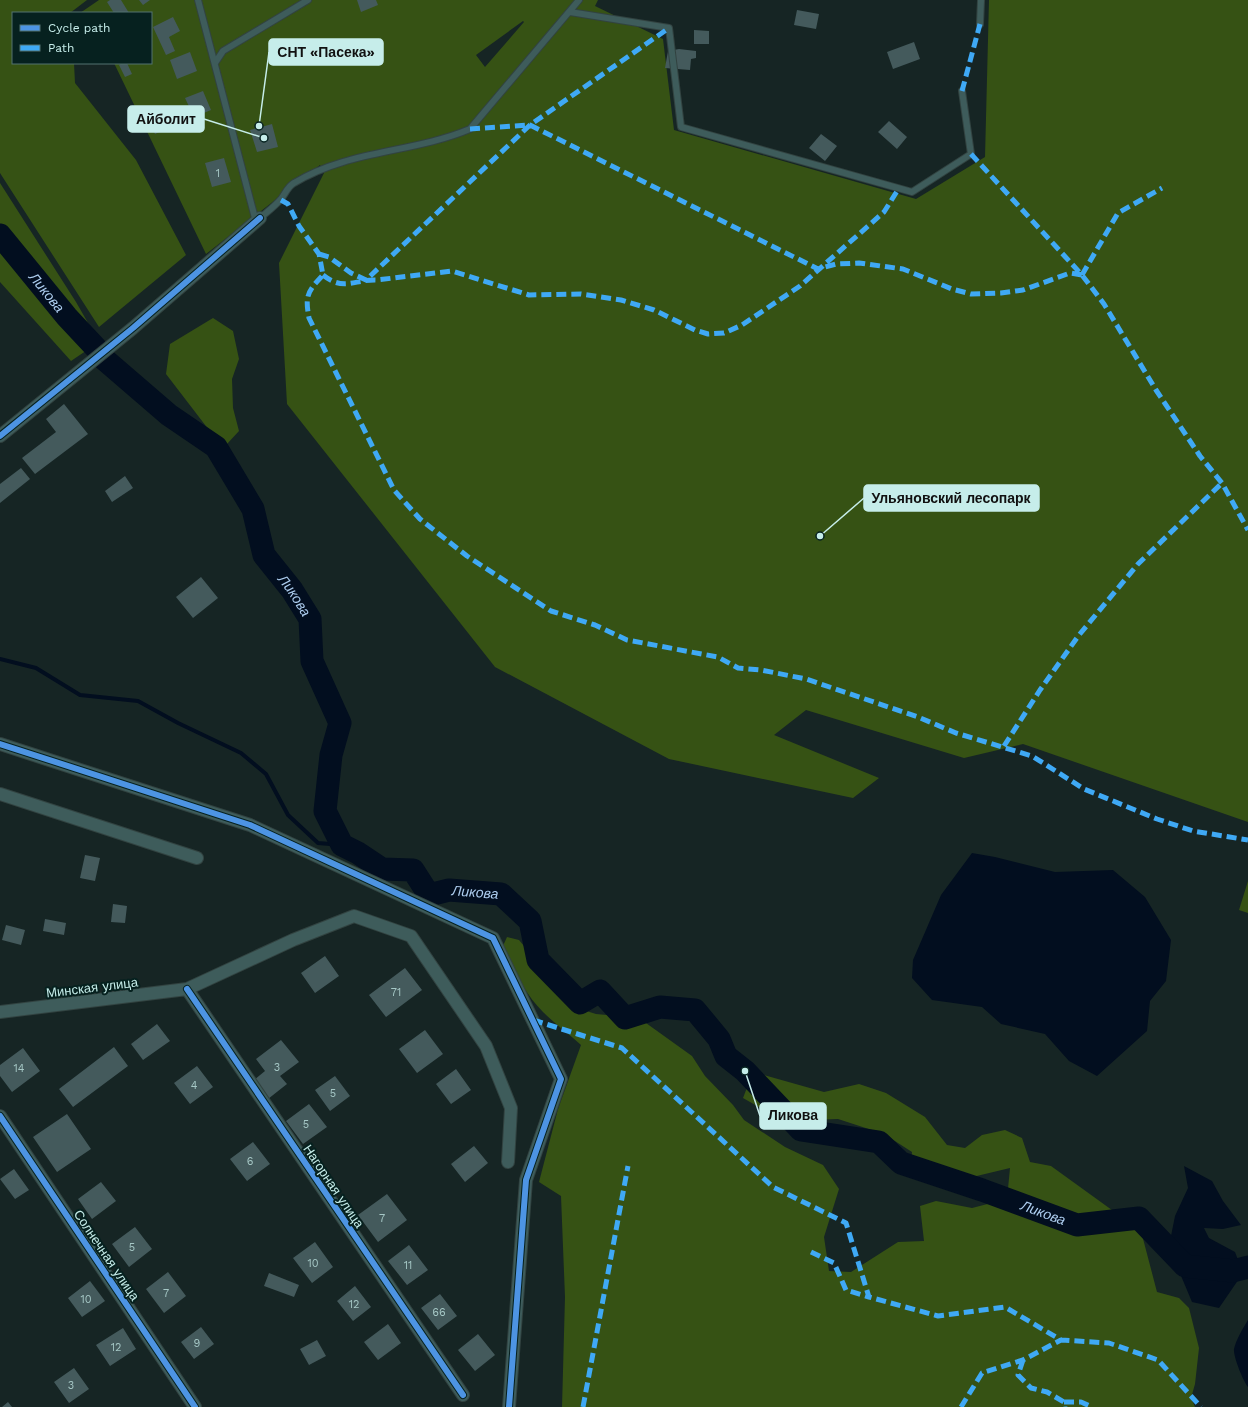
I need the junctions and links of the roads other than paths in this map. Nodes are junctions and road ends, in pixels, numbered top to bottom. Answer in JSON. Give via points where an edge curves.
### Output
{"nodes":[{"id":1,"x":198,"y":0,"type":"edge"},
{"id":2,"x":308,"y":0,"type":"edge"},
{"id":3,"x":579,"y":0,"type":"edge"},
{"id":4,"x":981,"y":0,"type":"edge"},
{"id":5,"x":570,"y":12,"type":"junction"},
{"id":6,"x":980,"y":24,"type":"dead end"},
{"id":7,"x":215,"y":63,"type":"junction"},
{"id":8,"x":962,"y":91,"type":"dead end"},
{"id":9,"x":258,"y":220,"type":"junction"},
{"id":10,"x":0,"y":436,"type":"edge"},
{"id":11,"x":0,"y":744,"type":"edge"},
{"id":12,"x":0,"y":794,"type":"edge"},
{"id":13,"x":197,"y":858,"type":"dead end"},
{"id":14,"x":187,"y":989,"type":"junction"},
{"id":15,"x":0,"y":1012,"type":"edge"},
{"id":16,"x":0,"y":1116,"type":"edge"},
{"id":17,"x":508,"y":1162,"type":"dead end"},
{"id":18,"x":463,"y":1395,"type":"dead end"},
{"id":19,"x":195,"y":1407,"type":"edge"},
{"id":20,"x":509,"y":1407,"type":"edge"}],
"edges":[{"from":1,"to":7,"type":"lane"},
{"from":2,"to":7,"type":"lane","via":[[223,51]]},
{"from":3,"to":5,"type":"lane"},
{"from":4,"to":6,"type":"lane"},
{"from":5,"to":8,"type":"lane","via":[[669,28],[681,127],[912,192],[971,154]]},
{"from":5,"to":9,"type":"lane","via":[[470,129],[453,136],[355,158],[323,168],[292,184],[281,200]]},
{"from":7,"to":9,"type":"lane"},
{"from":9,"to":10,"type":"street","via":[[133,328]]},
{"from":11,"to":20,"type":"street","via":[[250,825],[493,938],[561,1079],[526,1180]]},
{"from":12,"to":13,"type":"street"},
{"from":14,"to":15,"type":"street","name":"Минская улица"},
{"from":14,"to":17,"type":"street","name":"Минская улица","via":[[293,940],[354,916],[411,936],[486,1046],[511,1108]]},
{"from":14,"to":18,"type":"street","name":"Нагорная улица"},
{"from":16,"to":19,"type":"street","name":"Солнечная улица"}]}
